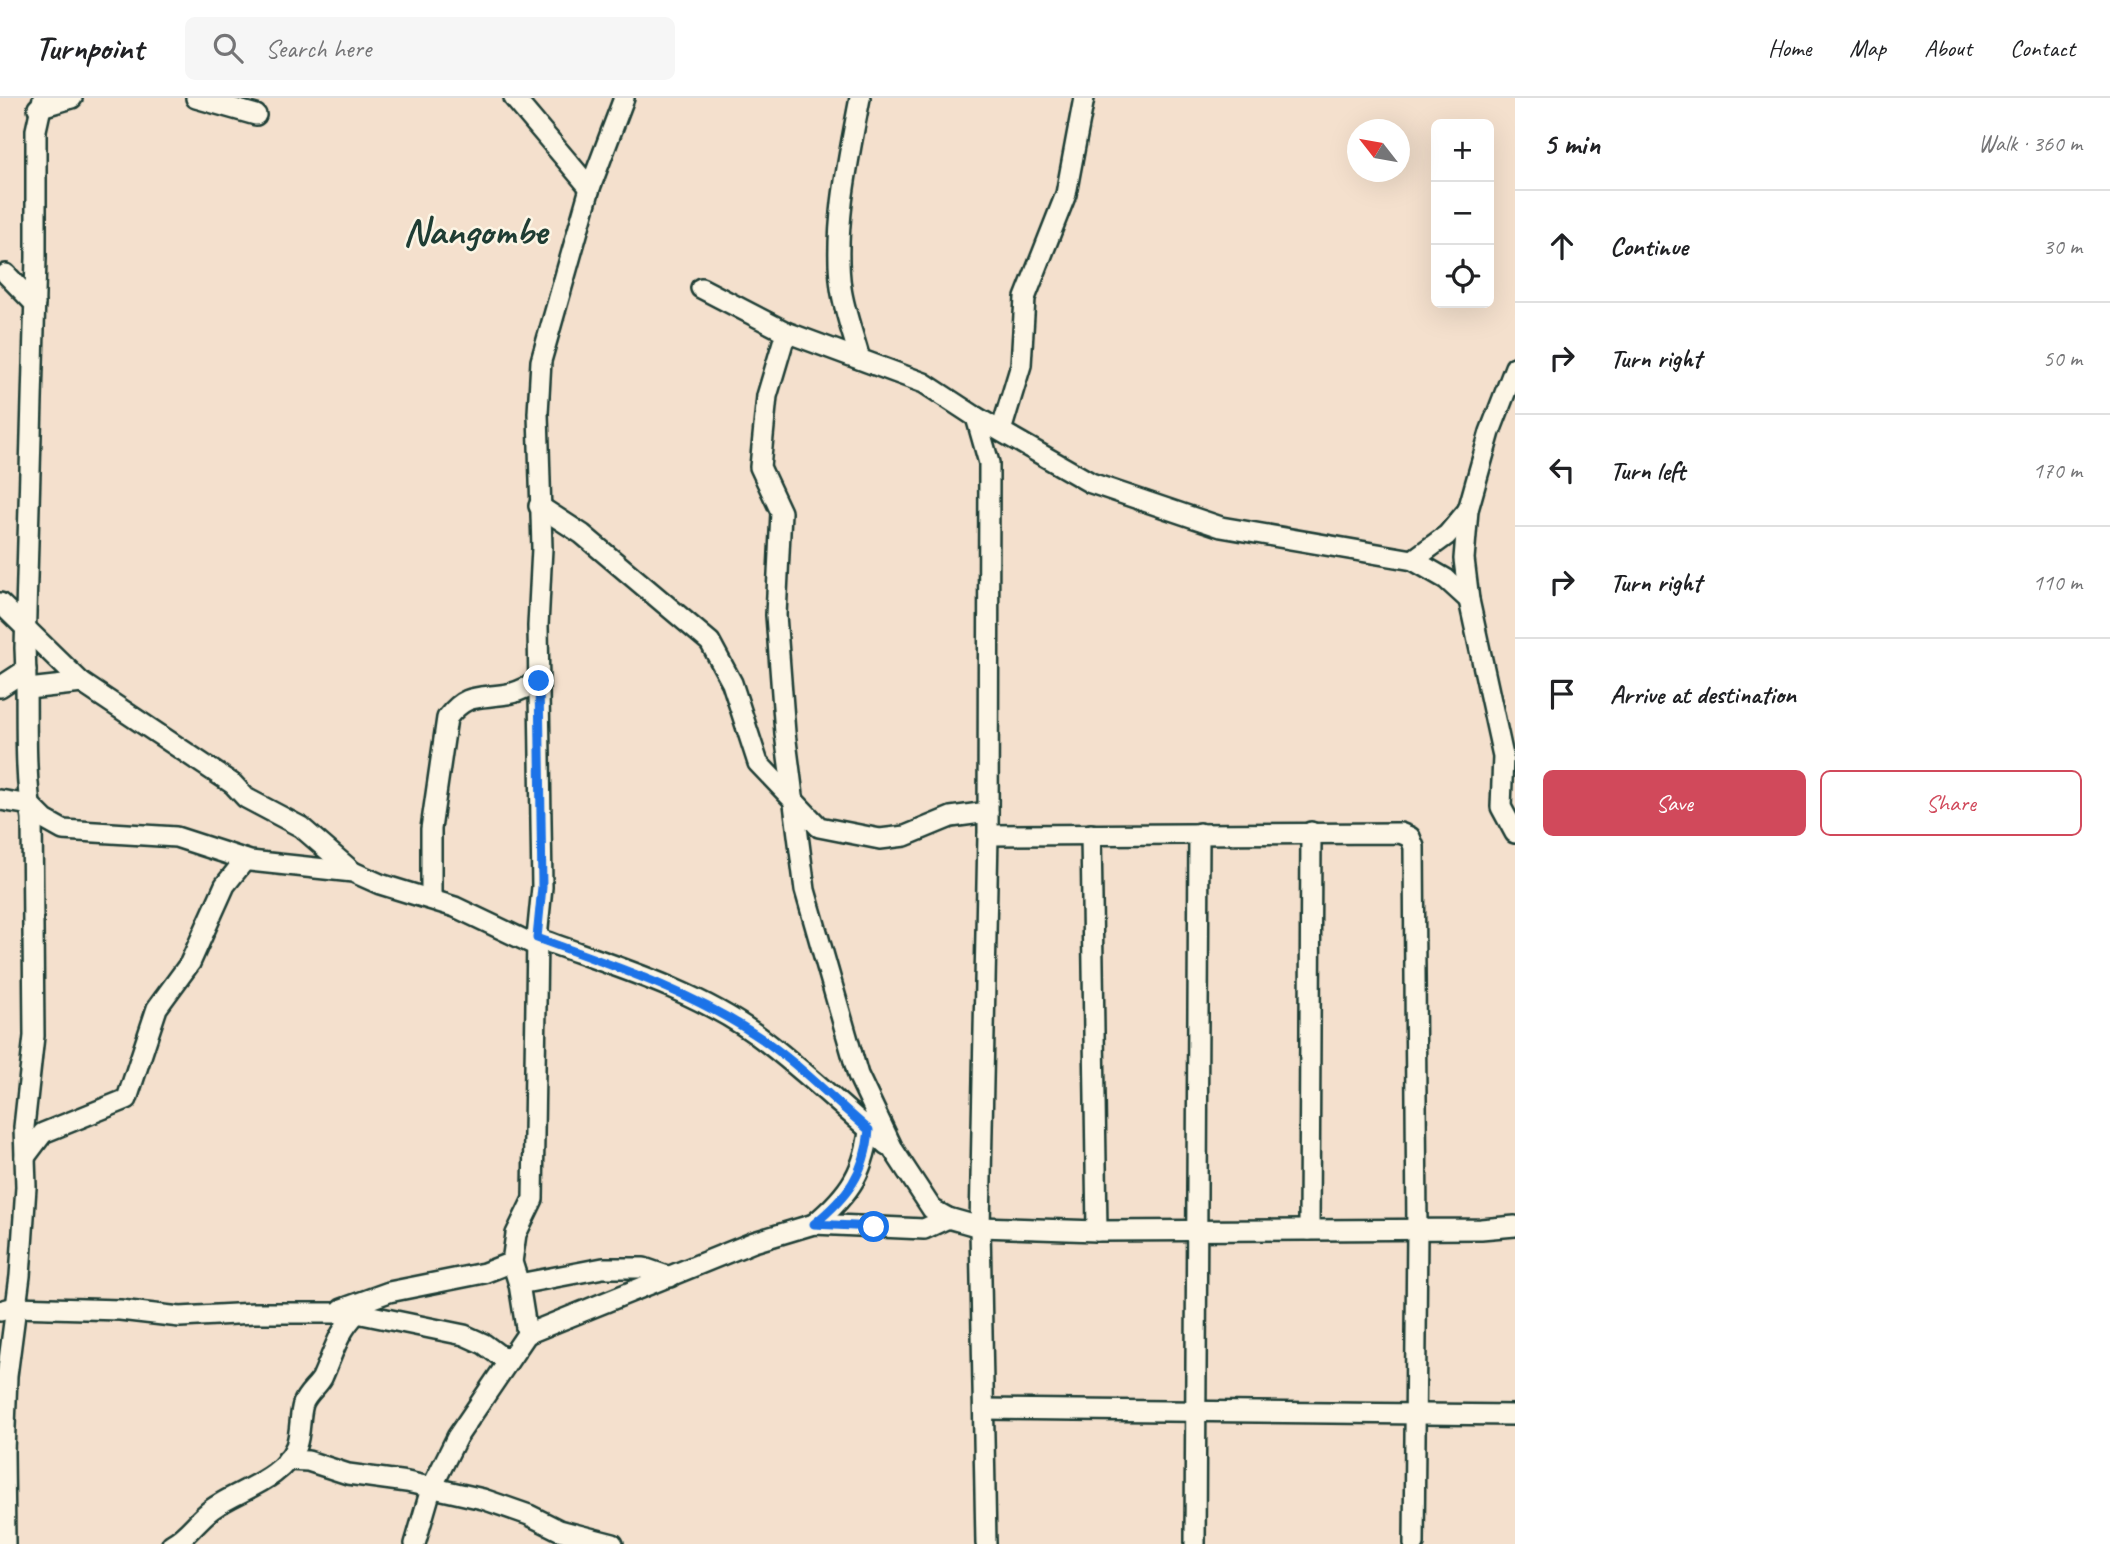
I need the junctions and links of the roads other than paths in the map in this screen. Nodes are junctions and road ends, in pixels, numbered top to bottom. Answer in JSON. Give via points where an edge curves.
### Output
{"nodes":[{"id":1,"x":72,"y":98,"type":"edge"},
{"id":2,"x":196,"y":98,"type":"edge"},
{"id":3,"x":514,"y":98,"type":"edge"},
{"id":4,"x":625,"y":98,"type":"edge"},
{"id":5,"x":860,"y":98,"type":"edge"},
{"id":6,"x":1084,"y":98,"type":"edge"},
{"id":7,"x":41,"y":103,"type":"edge"},
{"id":8,"x":256,"y":115,"type":"dead end"},
{"id":9,"x":590,"y":188,"type":"junction"},
{"id":10,"x":36,"y":258,"type":"junction"},
{"id":11,"x":3,"y":274,"type":"edge"},
{"id":12,"x":701,"y":288,"type":"dead end"},
{"id":13,"x":35,"y":304,"type":"junction"},
{"id":14,"x":786,"y":332,"type":"junction"},
{"id":15,"x":859,"y":356,"type":"junction"},
{"id":16,"x":1515,"y":367,"type":"edge"},
{"id":17,"x":976,"y":417,"type":"junction"},
{"id":18,"x":1001,"y":431,"type":"junction"},
{"id":19,"x":539,"y":506,"type":"junction"},
{"id":20,"x":1468,"y":510,"type":"junction"},
{"id":21,"x":1413,"y":560,"type":"junction"},
{"id":22,"x":1469,"y":600,"type":"junction"},
{"id":23,"x":0,"y":603,"type":"edge"},
{"id":24,"x":25,"y":628,"type":"junction"},
{"id":25,"x":27,"y":679,"type":"junction"},
{"id":26,"x":539,"y":681,"type":"junction"},
{"id":27,"x":82,"y":683,"type":"junction"},
{"id":28,"x":0,"y":687,"type":"edge"},
{"id":29,"x":1515,"y":785,"type":"edge"},
{"id":30,"x":0,"y":800,"type":"edge"},
{"id":31,"x":795,"y":805,"type":"junction"},
{"id":32,"x":30,"y":806,"type":"junction"},
{"id":33,"x":1501,"y":807,"type":"junction"},
{"id":34,"x":988,"y":813,"type":"junction"},
{"id":35,"x":1311,"y":832,"type":"junction"},
{"id":36,"x":1199,"y":833,"type":"junction"},
{"id":37,"x":1515,"y":833,"type":"edge"},
{"id":38,"x":1091,"y":834,"type":"junction"},
{"id":39,"x":988,"y":835,"type":"junction"},
{"id":40,"x":245,"y":860,"type":"junction"},
{"id":41,"x":354,"y":872,"type":"junction"},
{"id":42,"x":431,"y":899,"type":"junction"},
{"id":43,"x":537,"y":942,"type":"junction"},
{"id":44,"x":871,"y":1105,"type":"junction"},
{"id":45,"x":24,"y":1127,"type":"junction"},
{"id":46,"x":869,"y":1130,"type":"junction"},
{"id":47,"x":43,"y":1133,"type":"junction"},
{"id":48,"x":894,"y":1151,"type":"junction"},
{"id":49,"x":25,"y":1157,"type":"junction"},
{"id":50,"x":948,"y":1218,"type":"junction"},
{"id":51,"x":814,"y":1224,"type":"junction"},
{"id":52,"x":1515,"y":1226,"type":"edge"},
{"id":53,"x":980,"y":1227,"type":"junction"},
{"id":54,"x":1309,"y":1230,"type":"junction"},
{"id":55,"x":1418,"y":1230,"type":"junction"},
{"id":56,"x":1097,"y":1231,"type":"junction"},
{"id":57,"x":1197,"y":1231,"type":"junction"},
{"id":58,"x":512,"y":1262,"type":"junction"},
{"id":59,"x":670,"y":1277,"type":"junction"},
{"id":60,"x":519,"y":1284,"type":"junction"},
{"id":61,"x":8,"y":1309,"type":"edge"},
{"id":62,"x":332,"y":1312,"type":"junction"},
{"id":63,"x":357,"y":1313,"type":"junction"},
{"id":64,"x":527,"y":1334,"type":"junction"},
{"id":65,"x":507,"y":1361,"type":"junction"},
{"id":66,"x":984,"y":1409,"type":"junction"},
{"id":67,"x":1196,"y":1412,"type":"junction"},
{"id":68,"x":1416,"y":1414,"type":"junction"},
{"id":69,"x":1515,"y":1415,"type":"edge"},
{"id":70,"x":287,"y":1460,"type":"junction"},
{"id":71,"x":431,"y":1489,"type":"junction"},
{"id":72,"x":5,"y":1544,"type":"edge"},
{"id":73,"x":172,"y":1544,"type":"edge"},
{"id":74,"x":415,"y":1544,"type":"edge"},
{"id":75,"x":612,"y":1544,"type":"edge"},
{"id":76,"x":986,"y":1544,"type":"edge"},
{"id":77,"x":1195,"y":1544,"type":"edge"},
{"id":78,"x":1414,"y":1544,"type":"edge"}],
"edges":[{"from":1,"to":7,"type":"street"},
{"from":2,"to":8,"type":"street"},
{"from":3,"to":9,"type":"street"},
{"from":4,"to":9,"type":"street"},
{"from":5,"to":15,"type":"street","via":[[843,209],[841,274]]},
{"from":6,"to":18,"type":"street","via":[[1066,194],[1025,298],[1021,365]]},
{"from":7,"to":10,"type":"street"},
{"from":9,"to":19,"type":"street","via":[[541,361]]},
{"from":10,"to":11,"type":"street","via":[[22,269]]},
{"from":10,"to":13,"type":"street"},
{"from":11,"to":13,"type":"street"},
{"from":12,"to":14,"type":"street"},
{"from":13,"to":24,"type":"street"},
{"from":14,"to":15,"type":"street"},
{"from":14,"to":31,"type":"street","via":[[767,396],[760,467],[781,512],[776,615]]},
{"from":15,"to":17,"type":"street","via":[[924,383]]},
{"from":16,"to":20,"type":"street"},
{"from":17,"to":18,"type":"street"},
{"from":17,"to":34,"type":"street","via":[[989,463]]},
{"from":18,"to":21,"type":"street","via":[[1091,483],[1221,527]]},
{"from":19,"to":26,"type":"street"},
{"from":19,"to":31,"type":"street","via":[[582,534],[710,642],[732,683],[758,763]]},
{"from":20,"to":21,"type":"street","via":[[1447,535]]},
{"from":20,"to":22,"type":"street","via":[[1464,559]]},
{"from":21,"to":22,"type":"street","via":[[1446,579]]},
{"from":22,"to":33,"type":"street","via":[[1503,756]]},
{"from":23,"to":24,"type":"street"},
{"from":24,"to":25,"type":"street"},
{"from":24,"to":27,"type":"street"},
{"from":25,"to":27,"type":"street"},
{"from":25,"to":28,"type":"street"},
{"from":25,"to":32,"type":"street"},
{"from":26,"to":42,"type":"street","via":[[509,694],[472,698],[458,704],[447,718],[431,829]]},
{"from":26,"to":43,"type":"street","via":[[542,887]]},
{"from":27,"to":41,"type":"street","via":[[233,784],[246,798],[301,827]]},
{"from":29,"to":33,"type":"street"},
{"from":30,"to":32,"type":"street"},
{"from":31,"to":34,"type":"street","via":[[819,827],[880,839],[905,836],[951,817]]},
{"from":31,"to":44,"type":"street","via":[[805,890],[858,1075]]},
{"from":32,"to":40,"type":"street","via":[[63,830],[176,837]]},
{"from":32,"to":45,"type":"street","via":[[34,1036]]},
{"from":33,"to":37,"type":"street"},
{"from":34,"to":39,"type":"street"},
{"from":35,"to":36,"type":"street"},
{"from":35,"to":54,"type":"street"},
{"from":35,"to":55,"type":"street","via":[[1400,833],[1410,837],[1414,847]]},
{"from":36,"to":38,"type":"street"},
{"from":36,"to":57,"type":"street"},
{"from":38,"to":39,"type":"street"},
{"from":38,"to":56,"type":"street"},
{"from":39,"to":53,"type":"street"},
{"from":40,"to":41,"type":"street"},
{"from":40,"to":47,"type":"street","via":[[225,885],[190,963],[157,1008],[127,1099]]},
{"from":41,"to":42,"type":"street"},
{"from":42,"to":43,"type":"street"},
{"from":43,"to":46,"type":"street","via":[[634,974],[711,1007],[757,1035]]},
{"from":43,"to":58,"type":"street","via":[[533,1199],[516,1234]]},
{"from":44,"to":46,"type":"street"},
{"from":44,"to":48,"type":"street"},
{"from":45,"to":47,"type":"street"},
{"from":45,"to":49,"type":"street"},
{"from":46,"to":48,"type":"street"},
{"from":46,"to":51,"type":"street","via":[[867,1148],[848,1192]]},
{"from":47,"to":49,"type":"street"},
{"from":48,"to":50,"type":"street","via":[[932,1209]]},
{"from":49,"to":61,"type":"street","via":[[23,1238]]},
{"from":50,"to":51,"type":"street","via":[[924,1229]]},
{"from":50,"to":53,"type":"street"},
{"from":51,"to":59,"type":"street","via":[[754,1242]]},
{"from":52,"to":55,"type":"street"},
{"from":53,"to":56,"type":"street"},
{"from":53,"to":66,"type":"street"},
{"from":54,"to":55,"type":"street"},
{"from":54,"to":57,"type":"street"},
{"from":55,"to":68,"type":"street"},
{"from":56,"to":57,"type":"street"},
{"from":57,"to":67,"type":"street"},
{"from":58,"to":60,"type":"street"},
{"from":58,"to":62,"type":"street","via":[[484,1273],[389,1292]]},
{"from":59,"to":60,"type":"street","via":[[644,1268],[603,1268]]},
{"from":59,"to":64,"type":"street"},
{"from":60,"to":64,"type":"street"},
{"from":61,"to":62,"type":"street","via":[[120,1310],[180,1317]]},
{"from":61,"to":72,"type":"street"},
{"from":62,"to":63,"type":"street"},
{"from":63,"to":65,"type":"street","via":[[464,1335]]},
{"from":63,"to":70,"type":"street","via":[[343,1326],[320,1381],[303,1404],[295,1447]]},
{"from":64,"to":65,"type":"street"},
{"from":65,"to":71,"type":"street","via":[[457,1437]]},
{"from":66,"to":67,"type":"street"},
{"from":66,"to":76,"type":"street"},
{"from":67,"to":68,"type":"street"},
{"from":67,"to":77,"type":"street"},
{"from":68,"to":69,"type":"street"},
{"from":68,"to":78,"type":"street"},
{"from":70,"to":71,"type":"street"},
{"from":70,"to":73,"type":"street","via":[[262,1481],[196,1521]]},
{"from":71,"to":74,"type":"street"},
{"from":71,"to":75,"type":"street","via":[[483,1499],[559,1530]]}]}
